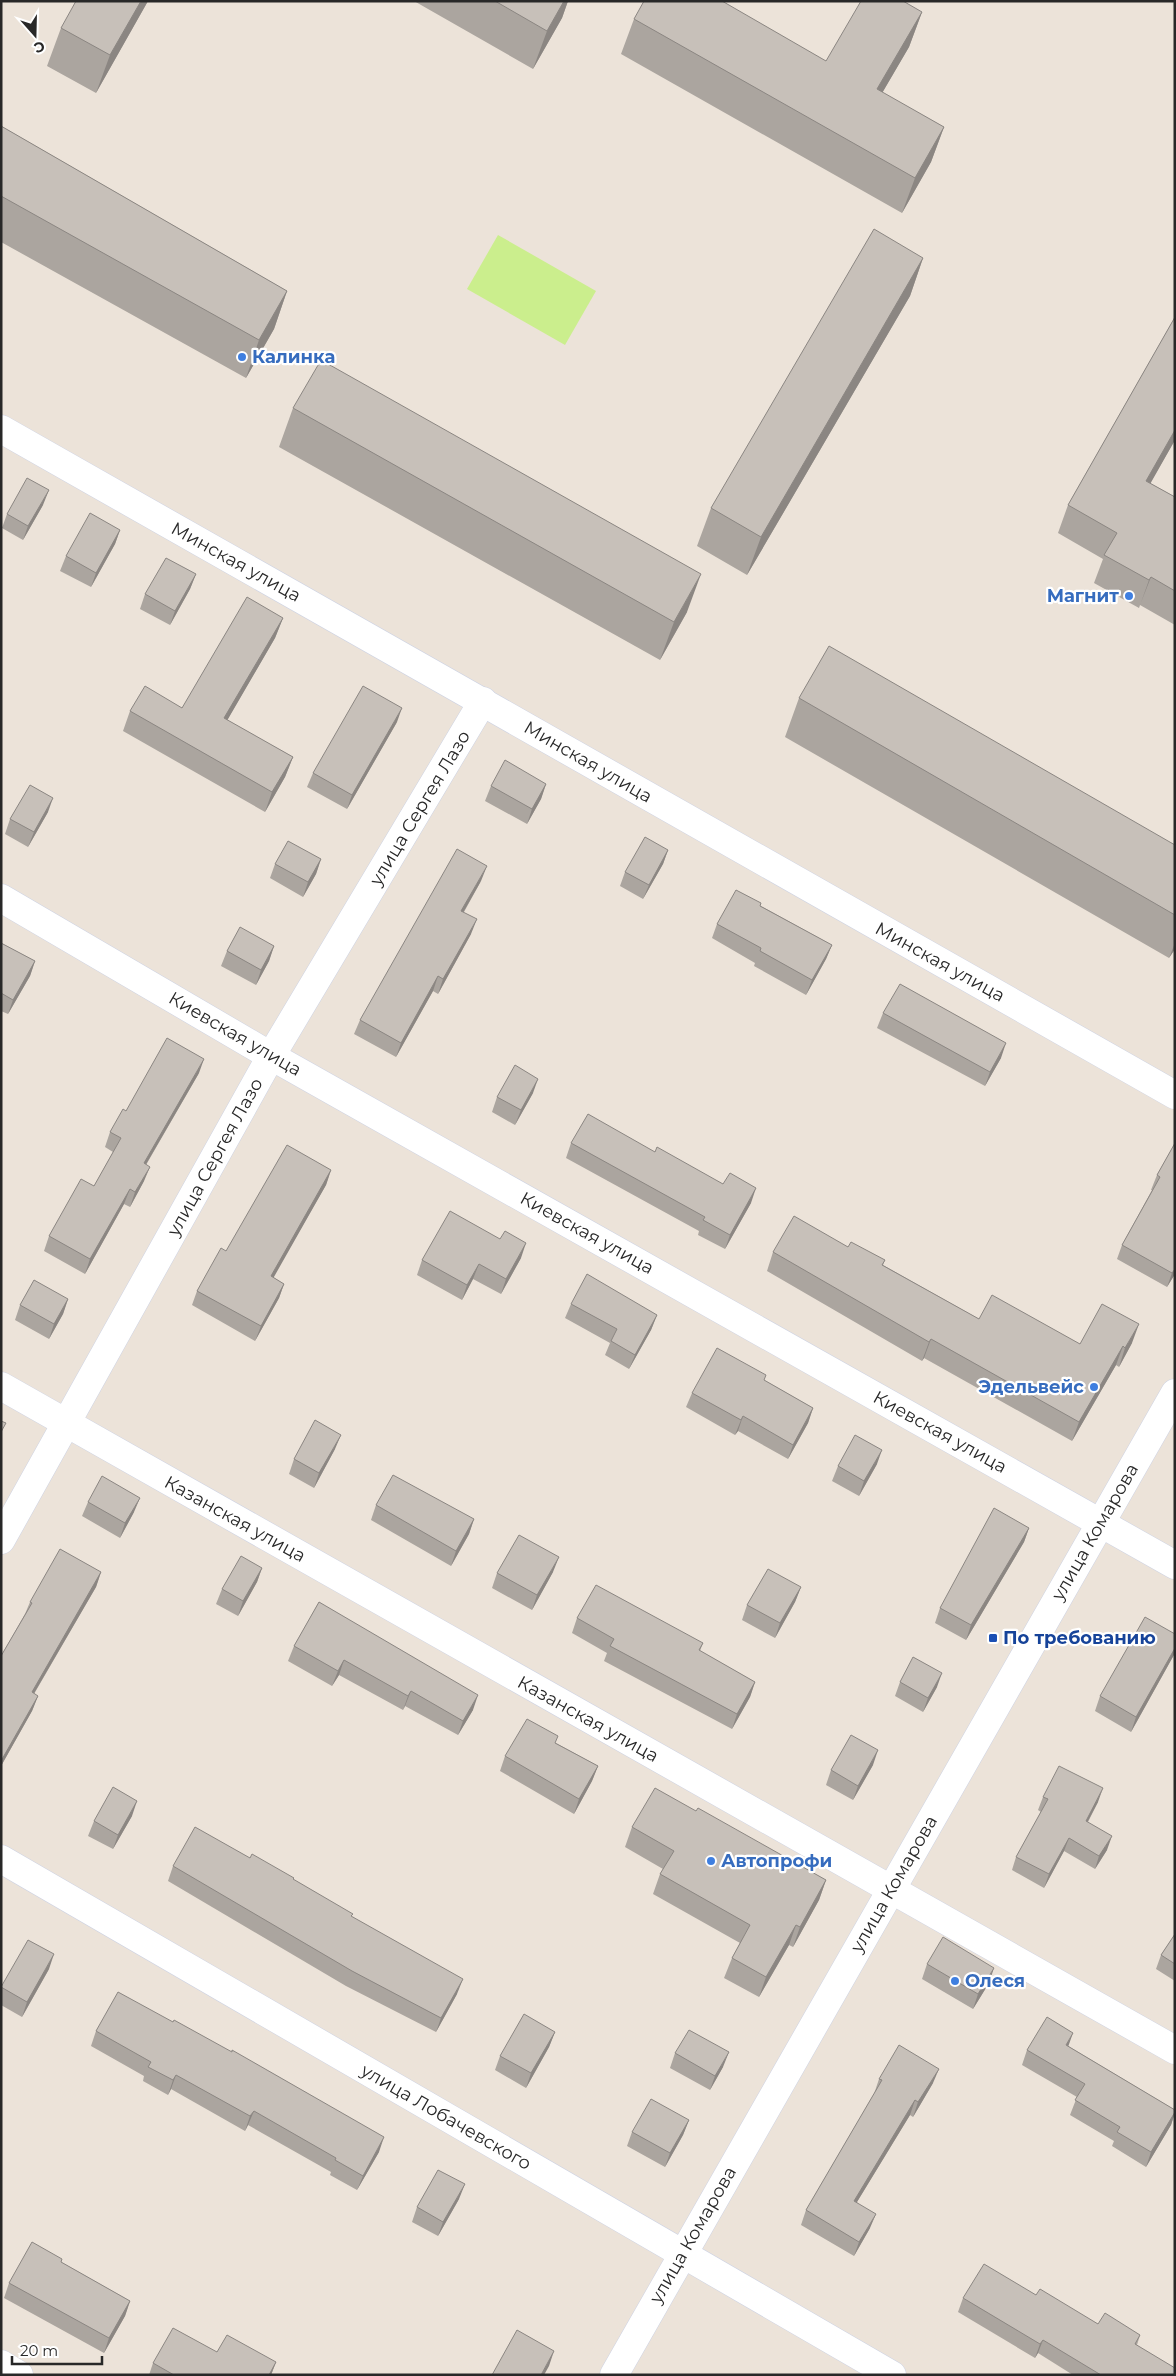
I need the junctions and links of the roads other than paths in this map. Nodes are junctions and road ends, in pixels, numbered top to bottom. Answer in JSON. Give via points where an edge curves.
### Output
{"nodes":[{"id":1,"x":1,"y":429,"type":"edge"},
{"id":2,"x":483,"y":701,"type":"junction"},
{"id":3,"x":1,"y":898,"type":"edge"},
{"id":4,"x":271,"y":1056,"type":"junction"},
{"id":5,"x":1175,"y":1095,"type":"edge"},
{"id":6,"x":1,"y":1386,"type":"edge"},
{"id":7,"x":1175,"y":1393,"type":"edge"},
{"id":8,"x":66,"y":1424,"type":"junction"},
{"id":9,"x":1101,"y":1522,"type":"junction"},
{"id":10,"x":1,"y":1540,"type":"edge"},
{"id":11,"x":1175,"y":1565,"type":"edge"},
{"id":12,"x":1,"y":1859,"type":"edge"},
{"id":13,"x":890,"y":1890,"type":"junction"},
{"id":14,"x":1175,"y":2050,"type":"edge"},
{"id":15,"x":682,"y":2254,"type":"junction"},
{"id":16,"x":1,"y":2364,"type":"edge"},
{"id":17,"x":19,"y":2375,"type":"edge"},
{"id":18,"x":614,"y":2375,"type":"edge"},
{"id":19,"x":892,"y":2375,"type":"edge"}],
"edges":[{"from":1,"to":2,"type":"street","name":"Минская улица"},
{"from":2,"to":4,"type":"street","name":"улица Сергея Лазо"},
{"from":2,"to":5,"type":"street","name":"Минская улица"},
{"from":3,"to":4,"type":"street","name":"Киевская улица"},
{"from":4,"to":8,"type":"street","name":"улица Сергея Лазо"},
{"from":4,"to":9,"type":"street","name":"Киевская улица"},
{"from":6,"to":8,"type":"street","name":"Казанская улица"},
{"from":7,"to":9,"type":"street","name":"улица Комарова"},
{"from":8,"to":10,"type":"street","name":"улица Сергея Лазо"},
{"from":8,"to":13,"type":"street","name":"Казанская улица"},
{"from":9,"to":11,"type":"street","name":"Киевская улица"},
{"from":9,"to":13,"type":"street","name":"улица Комарова"},
{"from":12,"to":15,"type":"street","name":"улица Лобачевского"},
{"from":13,"to":14,"type":"street","name":"Казанская улица"},
{"from":13,"to":15,"type":"street","name":"улица Комарова"},
{"from":15,"to":18,"type":"street","name":"улица Комарова"},
{"from":15,"to":19,"type":"street","name":"улица Лобачевского"},
{"from":16,"to":17,"type":"street"}]}
